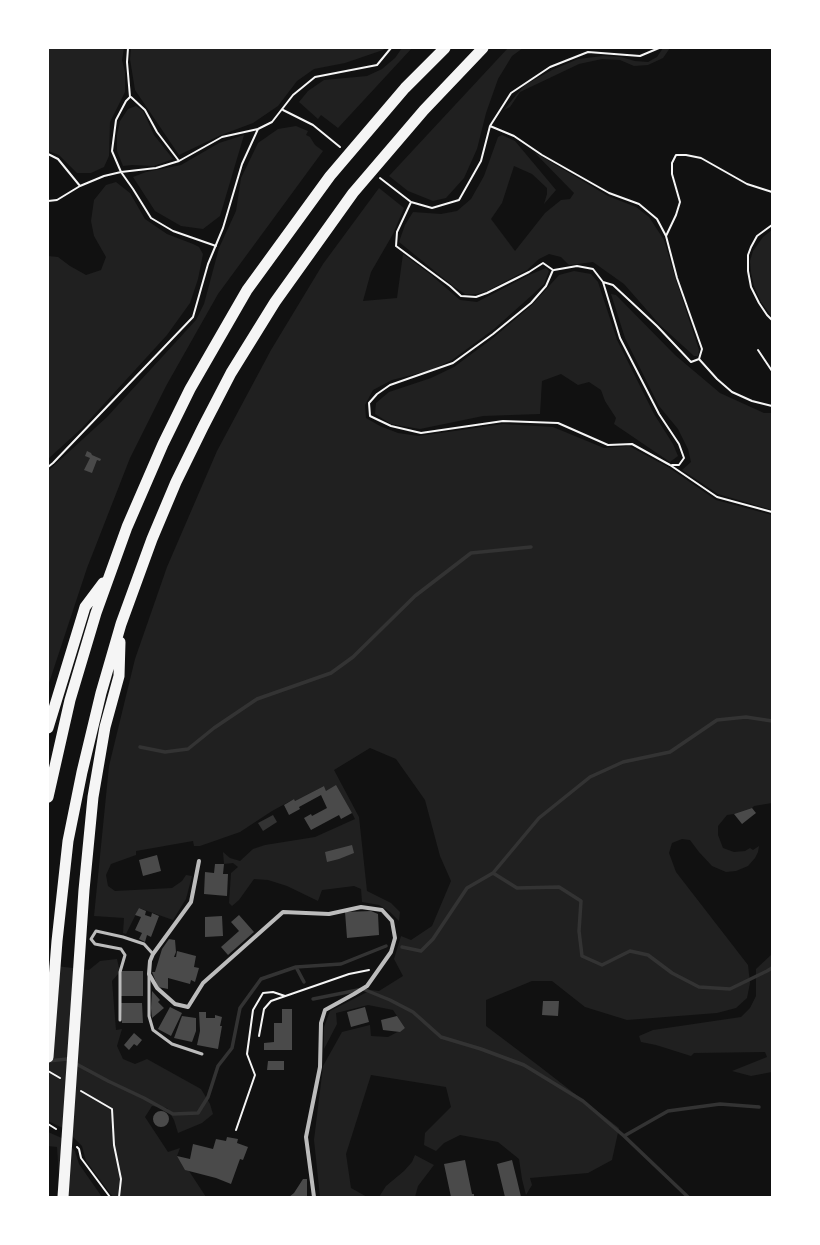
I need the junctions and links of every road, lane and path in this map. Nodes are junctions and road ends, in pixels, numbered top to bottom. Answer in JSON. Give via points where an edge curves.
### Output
{"nodes":[{"id":1,"x":128,"y":48,"type":"edge"},
{"id":2,"x":391,"y":48,"type":"edge"},
{"id":3,"x":445,"y":48,"type":"edge"},
{"id":4,"x":483,"y":48,"type":"edge"},
{"id":5,"x":659,"y":48,"type":"edge"},
{"id":6,"x":130,"y":97,"type":"junction"},
{"id":7,"x":283,"y":110,"type":"junction"},
{"id":8,"x":313,"y":125,"type":"dead end"},
{"id":9,"x":490,"y":126,"type":"junction"},
{"id":10,"x":258,"y":129,"type":"junction"},
{"id":11,"x":48,"y":154,"type":"edge"},
{"id":12,"x":180,"y":161,"type":"junction"},
{"id":13,"x":121,"y":172,"type":"junction"},
{"id":14,"x":80,"y":186,"type":"junction"},
{"id":15,"x":772,"y":192,"type":"edge"},
{"id":16,"x":403,"y":198,"type":"dead end"},
{"id":17,"x":48,"y":200,"type":"edge"},
{"id":18,"x":411,"y":202,"type":"junction"},
{"id":19,"x":772,"y":225,"type":"edge"},
{"id":20,"x":666,"y":236,"type":"junction"},
{"id":21,"x":216,"y":246,"type":"junction"},
{"id":22,"x":553,"y":270,"type":"junction"},
{"id":23,"x":603,"y":282,"type":"junction"},
{"id":24,"x":772,"y":320,"type":"edge"},
{"id":25,"x":758,"y":350,"type":"dead end"},
{"id":26,"x":699,"y":359,"type":"junction"},
{"id":27,"x":772,"y":371,"type":"edge"},
{"id":28,"x":772,"y":406,"type":"edge"},
{"id":29,"x":670,"y":465,"type":"junction"},
{"id":30,"x":48,"y":467,"type":"edge"},
{"id":31,"x":772,"y":512,"type":"edge"},
{"id":32,"x":110,"y":573,"type":"junction"},
{"id":33,"x":121,"y":624,"type":"junction"},
{"id":34,"x":48,"y":728,"type":"edge"},
{"id":35,"x":48,"y":798,"type":"edge"},
{"id":36,"x":199,"y":861,"type":"dead end"},
{"id":37,"x":153,"y":954,"type":"junction"},
{"id":38,"x":380,"y":967,"type":"junction"},
{"id":39,"x":149,"y":974,"type":"junction"},
{"id":40,"x":285,"y":996,"type":"junction"},
{"id":41,"x":120,"y":1020,"type":"dead end"},
{"id":42,"x":259,"y":1036,"type":"dead end"},
{"id":43,"x":202,"y":1054,"type":"dead end"},
{"id":44,"x":48,"y":1057,"type":"edge"},
{"id":45,"x":48,"y":1071,"type":"edge"},
{"id":46,"x":61,"y":1079,"type":"dead end"},
{"id":47,"x":75,"y":1087,"type":"dead end"},
{"id":48,"x":236,"y":1130,"type":"dead end"},
{"id":49,"x":74,"y":1144,"type":"dead end"},
{"id":50,"x":63,"y":1197,"type":"edge"},
{"id":51,"x":110,"y":1197,"type":"edge"},
{"id":52,"x":119,"y":1197,"type":"edge"},
{"id":53,"x":314,"y":1197,"type":"edge"}],
"edges":[{"from":1,"to":6,"type":"path"},
{"from":2,"to":7,"type":"path","via":[[377,65],[315,77],[293,95]]},
{"from":3,"to":32,"type":"highway","via":[[405,88],[330,176],[247,290],[190,389],[163,444]]},
{"from":4,"to":33,"type":"highway","via":[[424,110],[353,193],[275,302],[231,373],[179,476],[152,539]]},
{"from":5,"to":9,"type":"path","via":[[640,56],[588,52],[550,67],[511,94]]},
{"from":6,"to":12,"type":"path","via":[[145,110],[157,132]]},
{"from":6,"to":13,"type":"path","via":[[116,120],[112,151]]},
{"from":7,"to":8,"type":"path"},
{"from":7,"to":10,"type":"path","via":[[272,122]]},
{"from":9,"to":18,"type":"path","via":[[481,161],[459,200],[432,208]]},
{"from":9,"to":20,"type":"path","via":[[514,136],[609,193],[639,204],[657,218]]},
{"from":10,"to":12,"type":"path","via":[[222,138]]},
{"from":10,"to":21,"type":"path","via":[[242,164]]},
{"from":11,"to":14,"type":"path","via":[[58,159]]},
{"from":12,"to":13,"type":"path","via":[[156,168]]},
{"from":13,"to":14,"type":"path"},
{"from":13,"to":21,"type":"path","via":[[151,218],[173,231]]},
{"from":14,"to":17,"type":"path","via":[[57,200]]},
{"from":15,"to":20,"type":"path","via":[[747,184],[701,158],[676,155],[672,163],[672,174],[680,202]]},
{"from":16,"to":18,"type":"path"},
{"from":18,"to":22,"type":"path","via":[[397,232],[396,246],[461,296],[476,297],[488,293],[543,263]]},
{"from":19,"to":24,"type":"path","via":[[757,236],[748,255],[751,287]]},
{"from":20,"to":26,"type":"path","via":[[677,278],[702,349]]},
{"from":21,"to":30,"type":"path","via":[[208,264],[193,317]]},
{"from":22,"to":23,"type":"path","via":[[577,266],[593,269]]},
{"from":22,"to":29,"type":"path","via":[[546,286],[531,303],[494,334],[453,363],[390,385],[377,394],[370,403],[370,416],[391,426],[421,433],[503,420],[558,423],[608,445],[632,444]]},
{"from":23,"to":26,"type":"path","via":[[614,285],[692,362]]},
{"from":23,"to":29,"type":"path","via":[[620,338],[659,414],[679,444],[684,458],[679,465]]},
{"from":25,"to":27,"type":"path"},
{"from":26,"to":28,"type":"path","via":[[716,379],[732,392]]},
{"from":29,"to":31,"type":"path","via":[[717,497]]},
{"from":32,"to":34,"type":"highway","via":[[85,607]]},
{"from":32,"to":35,"type":"highway","via":[[70,700]]},
{"from":33,"to":44,"type":"highway","via":[[100,693],[68,840]]},
{"from":33,"to":50,"type":"highway","via":[[119,676],[105,727],[93,797],[84,890]]},
{"from":36,"to":37,"type":"street","via":[[191,902]]},
{"from":37,"to":39,"type":"street"},
{"from":37,"to":41,"type":"lane","via":[[144,944],[96,931],[92,940],[95,944],[121,949],[125,955],[120,972]]},
{"from":38,"to":39,"type":"street","via":[[395,938],[392,921],[382,910],[361,907],[329,914],[282,912],[203,982],[188,1007],[175,1004],[157,988]]},
{"from":38,"to":40,"type":"path","via":[[349,974]]},
{"from":38,"to":53,"type":"street","via":[[366,986],[325,1010],[321,1023],[320,1067],[306,1137]]},
{"from":39,"to":43,"type":"lane","via":[[149,1016],[153,1030],[172,1044]]},
{"from":40,"to":42,"type":"path","via":[[271,1002],[264,1009]]},
{"from":40,"to":48,"type":"path","via":[[273,992],[263,993],[254,1010],[247,1054],[255,1075]]},
{"from":45,"to":46,"type":"path"},
{"from":47,"to":52,"type":"path","via":[[112,1109],[114,1145],[121,1179]]},
{"from":49,"to":51,"type":"path","via":[[79,1148],[81,1158]]}]}
